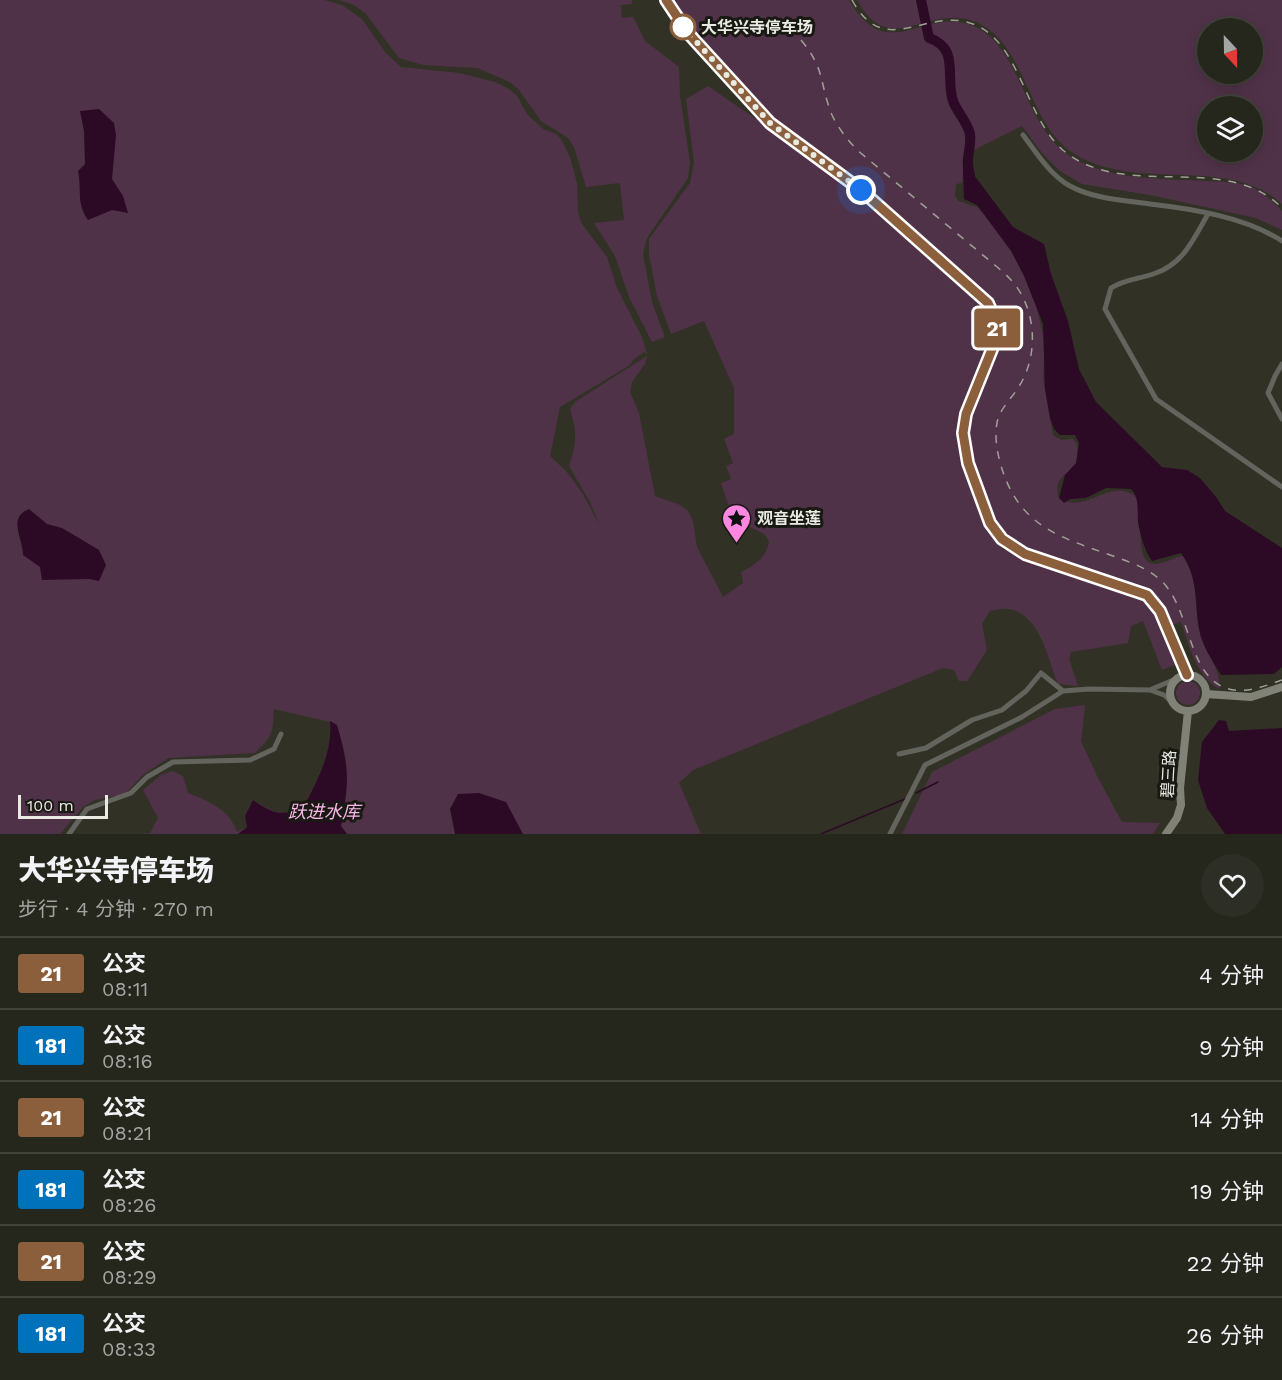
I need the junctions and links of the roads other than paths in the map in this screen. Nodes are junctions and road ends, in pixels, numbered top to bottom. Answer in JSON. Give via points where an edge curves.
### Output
{"nodes":[{"id":1,"x":666,"y":0,"type":"edge"},
{"id":2,"x":1023,"y":135,"type":"dead end"},
{"id":3,"x":1208,"y":214,"type":"junction"},
{"id":4,"x":1282,"y":241,"type":"edge"},
{"id":5,"x":1282,"y":364,"type":"edge"},
{"id":6,"x":1282,"y":418,"type":"edge"},
{"id":7,"x":1282,"y":487,"type":"edge"},
{"id":8,"x":1187,"y":675,"type":"junction"},
{"id":9,"x":1178,"y":678,"type":"junction"},
{"id":10,"x":1282,"y":687,"type":"edge"},
{"id":11,"x":1150,"y":690,"type":"junction"},
{"id":12,"x":1063,"y":692,"type":"junction"},
{"id":13,"x":1206,"y":694,"type":"junction"},
{"id":14,"x":1173,"y":703,"type":"junction"},
{"id":15,"x":1188,"y":711,"type":"junction"},
{"id":16,"x":280,"y":735,"type":"dead end"},
{"id":17,"x":899,"y":754,"type":"dead end"},
{"id":18,"x":69,"y":834,"type":"edge"},
{"id":19,"x":890,"y":834,"type":"edge"},
{"id":20,"x":1166,"y":834,"type":"edge"}],
"edges":[{"from":1,"to":8,"type":"main road","via":[[688,33],[770,123],[861,190],[988,303],[996,321],[997,337],[966,414],[963,433],[968,463],[990,523],[1002,539],[1025,554],[1147,595],[1160,611]]},
{"from":2,"to":3,"type":"street","via":[[1050,169],[1069,185],[1103,198]]},
{"from":3,"to":4,"type":"street","via":[[1270,233]]},
{"from":3,"to":7,"type":"street","via":[[1182,258],[1157,273],[1121,281],[1111,288],[1105,309],[1156,399]]},
{"from":5,"to":6,"type":"street","via":[[1268,393]]},
{"from":8,"to":9,"type":"main road"},
{"from":8,"to":13,"type":"main road","via":[[1199,679]]},
{"from":9,"to":11,"type":"street"},
{"from":9,"to":14,"type":"main road","via":[[1170,690]]},
{"from":10,"to":13,"type":"main road","via":[[1251,697]]},
{"from":11,"to":12,"type":"street","via":[[1089,688]]},
{"from":11,"to":14,"type":"street"},
{"from":12,"to":17,"type":"street","via":[[1041,672],[1026,692],[1002,710],[972,720],[926,748]]},
{"from":12,"to":19,"type":"street","via":[[925,765]]},
{"from":13,"to":15,"type":"main road","via":[[1201,706]]},
{"from":14,"to":15,"type":"main road"},
{"from":15,"to":20,"type":"main road","name":"碧三路","via":[[1181,805]]},
{"from":16,"to":18,"type":"street","via":[[274,748],[250,760],[173,762],[147,777],[130,793],[87,809]]}]}
